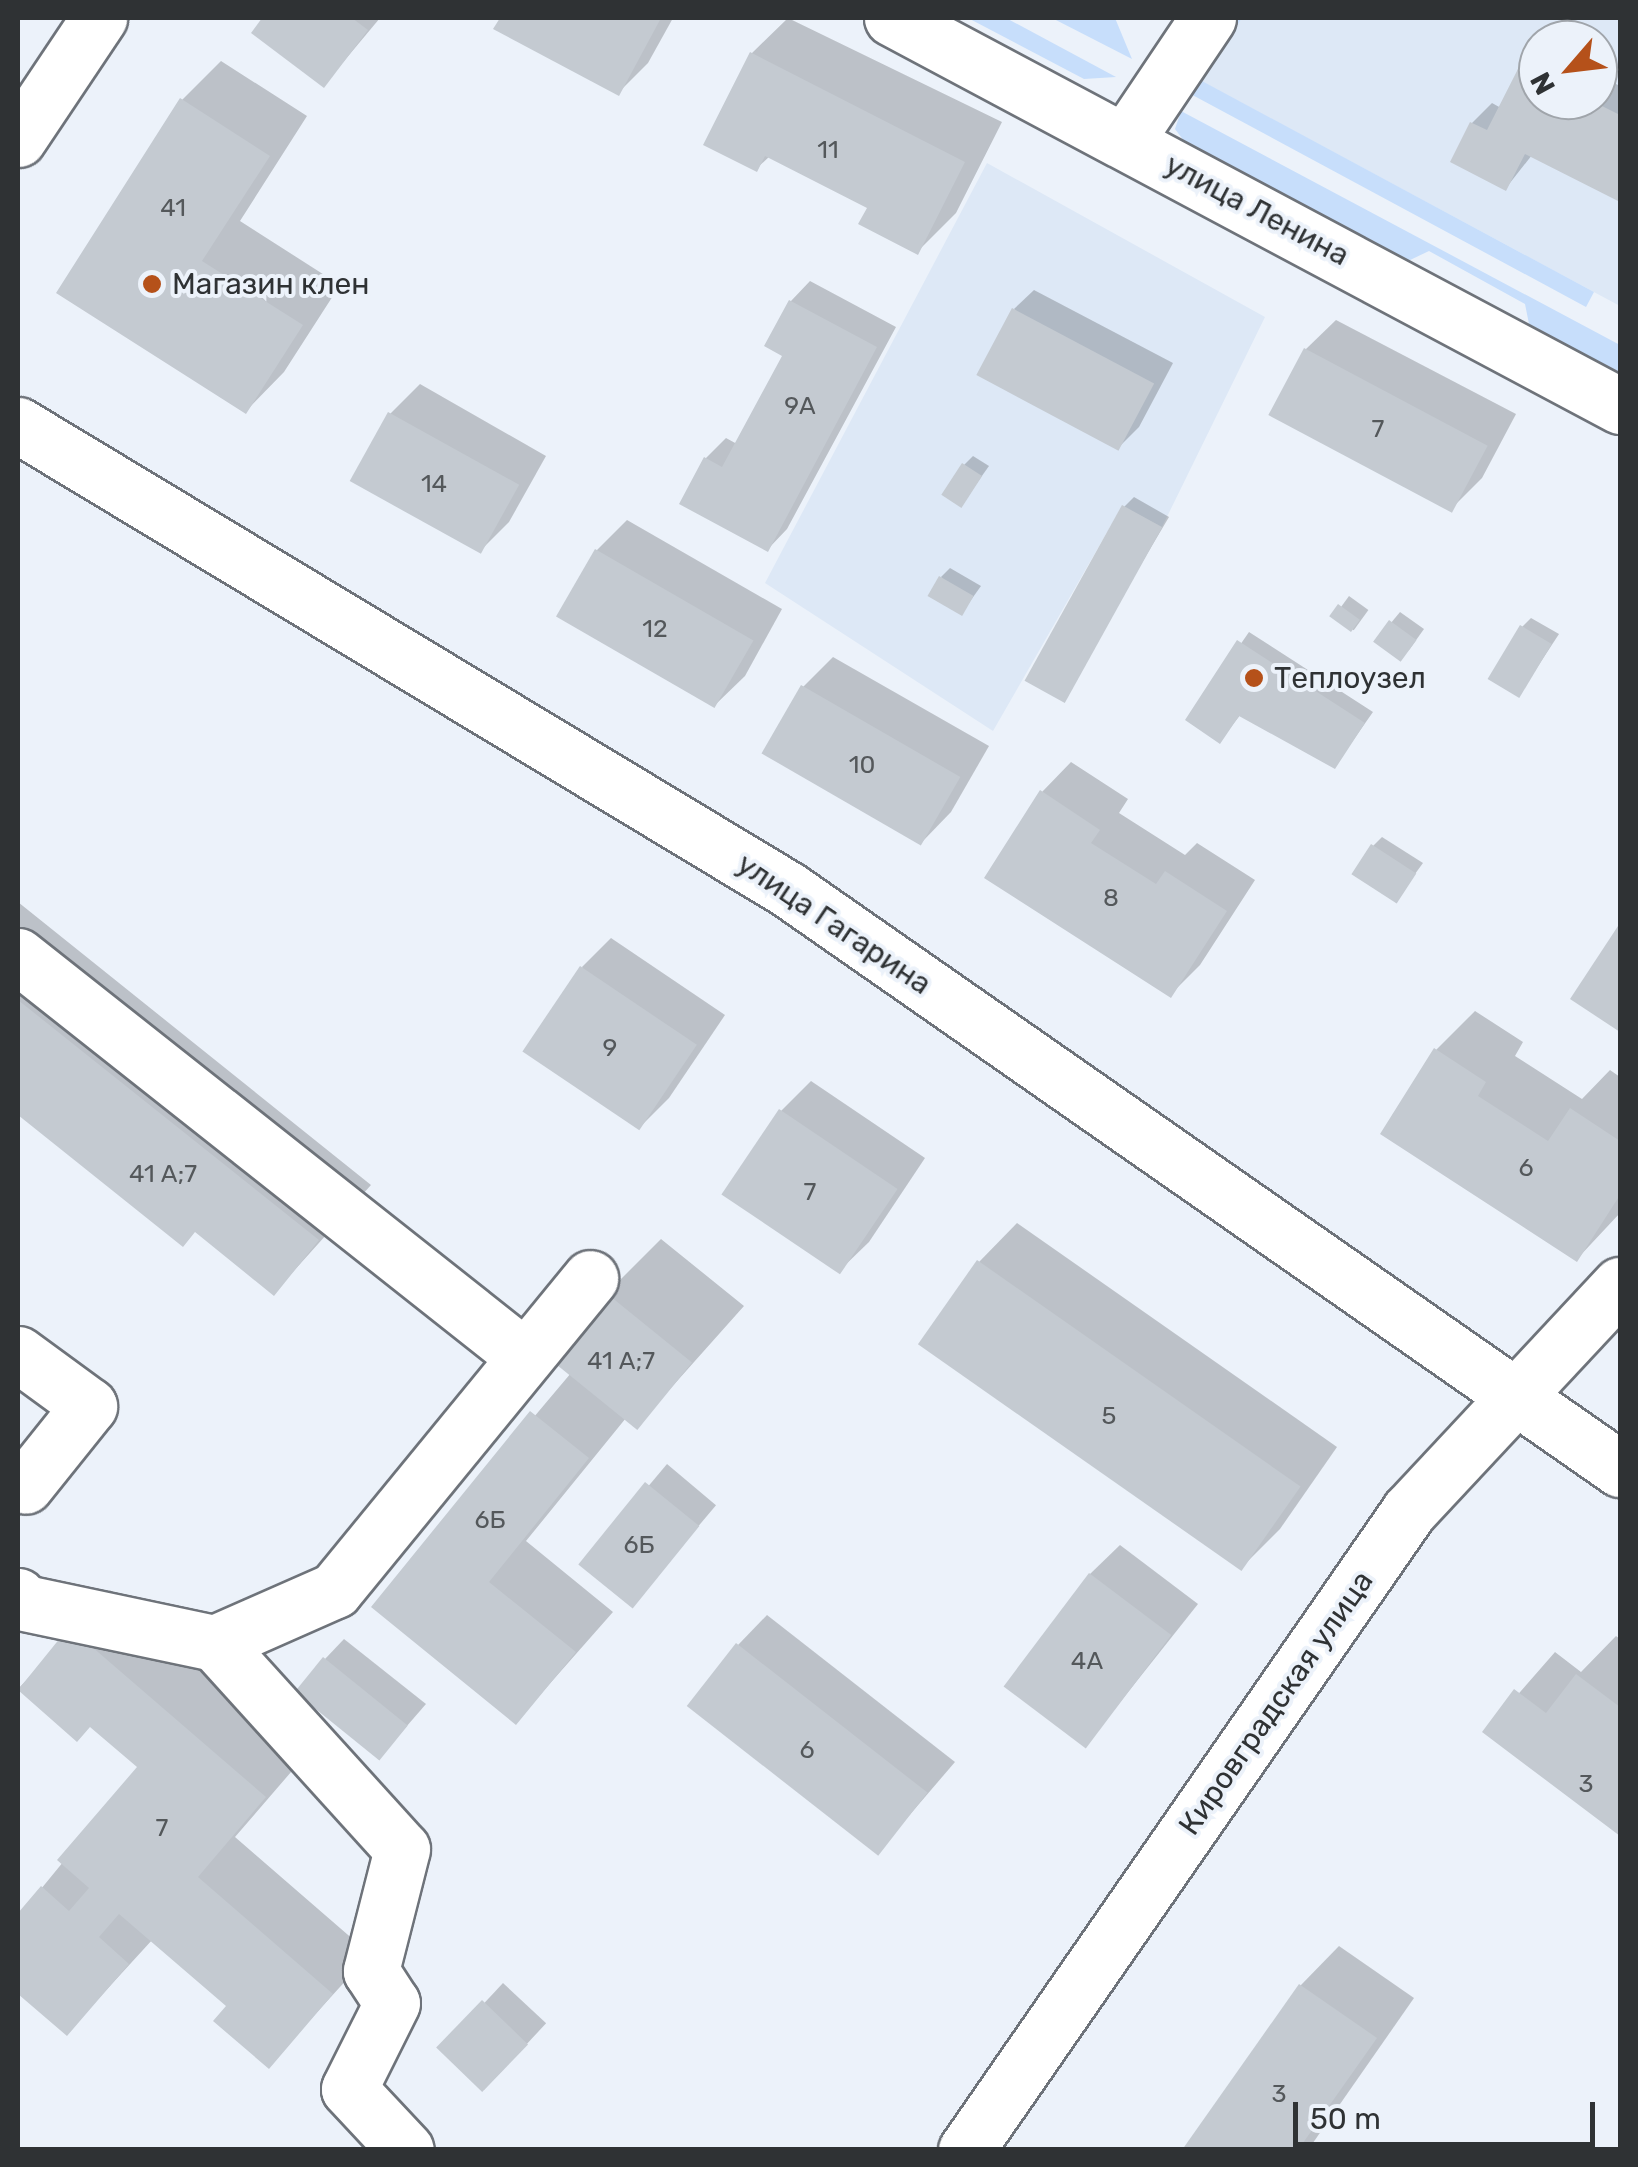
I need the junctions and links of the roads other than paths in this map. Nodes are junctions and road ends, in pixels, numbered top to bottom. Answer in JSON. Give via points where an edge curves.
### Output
{"nodes":[{"id":1,"x":99,"y":18,"type":"edge"},
{"id":2,"x":892,"y":18,"type":"edge"},
{"id":3,"x":1208,"y":18,"type":"edge"},
{"id":4,"x":18,"y":139,"type":"edge"},
{"id":5,"x":1126,"y":140,"type":"junction"},
{"id":6,"x":1620,"y":406,"type":"edge"},
{"id":7,"x":18,"y":425,"type":"edge"},
{"id":8,"x":18,"y":956,"type":"edge"},
{"id":9,"x":590,"y":1278,"type":"dead end"},
{"id":10,"x":1620,"y":1285,"type":"edge"},
{"id":11,"x":18,"y":1354,"type":"edge"},
{"id":12,"x":525,"y":1357,"type":"junction"},
{"id":13,"x":1521,"y":1399,"type":"junction"},
{"id":14,"x":1620,"y":1469,"type":"edge"},
{"id":15,"x":26,"y":1486,"type":"dead end"},
{"id":16,"x":18,"y":1596,"type":"edge"},
{"id":17,"x":215,"y":1643,"type":"junction"},
{"id":18,"x":406,"y":2150,"type":"edge"},
{"id":19,"x":966,"y":2150,"type":"edge"}],
"edges":[{"from":1,"to":4,"type":"main road"},
{"from":2,"to":5,"type":"main road","name":"улица Ленина"},
{"from":3,"to":5,"type":"main road"},
{"from":5,"to":6,"type":"main road","name":"улица Ленина"},
{"from":7,"to":13,"type":"main road","name":"улица Гагарина","via":[[789,890]]},
{"from":8,"to":12,"type":"main road"},
{"from":9,"to":12,"type":"main road"},
{"from":10,"to":13,"type":"main road","name":"Кировградская улица"},
{"from":11,"to":15,"type":"main road","via":[[89,1406]]},
{"from":12,"to":17,"type":"main road","via":[[335,1590]]},
{"from":13,"to":14,"type":"main road","name":"улица Гагарина"},
{"from":13,"to":19,"type":"main road","name":"Кировградская улица","via":[[1409,1511]]},
{"from":16,"to":17,"type":"main road","via":[[20,1602]]},
{"from":17,"to":18,"type":"main road","via":[[402,1848],[372,1971],[392,2003],[350,2089]]}]}
